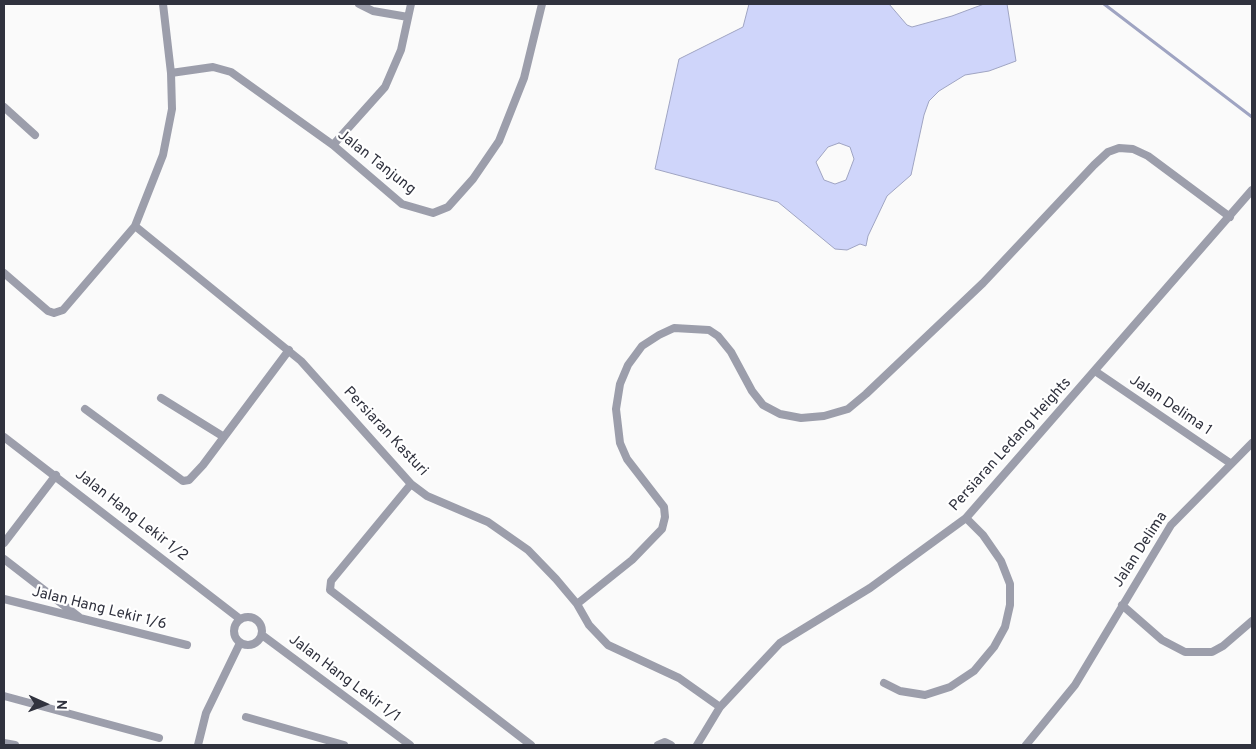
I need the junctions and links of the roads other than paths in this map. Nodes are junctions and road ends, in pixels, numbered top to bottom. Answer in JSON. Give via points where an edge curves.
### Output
{"nodes":[{"id":1,"x":163,"y":4,"type":"edge"},
{"id":2,"x":358,"y":4,"type":"edge"},
{"id":3,"x":411,"y":4,"type":"edge"},
{"id":4,"x":542,"y":4,"type":"edge"},
{"id":5,"x":408,"y":18,"type":"junction"},
{"id":6,"x":171,"y":73,"type":"junction"},
{"id":7,"x":4,"y":107,"type":"edge"},
{"id":8,"x":35,"y":135,"type":"dead end"},
{"id":9,"x":332,"y":145,"type":"junction"},
{"id":10,"x":1252,"y":190,"type":"edge"},
{"id":11,"x":1230,"y":217,"type":"junction"},
{"id":12,"x":134,"y":226,"type":"junction"},
{"id":13,"x":4,"y":273,"type":"edge"},
{"id":14,"x":289,"y":350,"type":"junction"},
{"id":15,"x":1095,"y":371,"type":"junction"},
{"id":16,"x":161,"y":398,"type":"dead end"},
{"id":17,"x":84,"y":409,"type":"dead end"},
{"id":18,"x":4,"y":437,"type":"edge"},
{"id":19,"x":224,"y":437,"type":"junction"},
{"id":20,"x":1252,"y":442,"type":"edge"},
{"id":21,"x":1230,"y":463,"type":"junction"},
{"id":22,"x":56,"y":475,"type":"junction"},
{"id":23,"x":411,"y":484,"type":"junction"},
{"id":24,"x":966,"y":518,"type":"junction"},
{"id":25,"x":4,"y":543,"type":"edge"},
{"id":26,"x":4,"y":559,"type":"edge"},
{"id":27,"x":4,"y":599,"type":"edge"},
{"id":28,"x":576,"y":604,"type":"junction"},
{"id":29,"x":1122,"y":604,"type":"junction"},
{"id":30,"x":240,"y":619,"type":"junction"},
{"id":31,"x":83,"y":620,"type":"junction"},
{"id":32,"x":1252,"y":621,"type":"edge"},
{"id":33,"x":262,"y":634,"type":"junction"},
{"id":34,"x":240,"y":643,"type":"junction"},
{"id":35,"x":187,"y":645,"type":"dead end"},
{"id":36,"x":884,"y":683,"type":"dead end"},
{"id":37,"x":4,"y":696,"type":"edge"},
{"id":38,"x":720,"y":708,"type":"junction"},
{"id":39,"x":246,"y":717,"type":"dead end"},
{"id":40,"x":159,"y":738,"type":"dead end"},
{"id":41,"x":4,"y":743,"type":"edge"},
{"id":42,"x":15,"y":745,"type":"edge"},
{"id":43,"x":198,"y":745,"type":"edge"},
{"id":44,"x":344,"y":745,"type":"edge"},
{"id":45,"x":407,"y":745,"type":"edge"},
{"id":46,"x":531,"y":745,"type":"edge"},
{"id":47,"x":658,"y":745,"type":"edge"},
{"id":48,"x":672,"y":745,"type":"edge"},
{"id":49,"x":697,"y":745,"type":"edge"},
{"id":50,"x":1026,"y":745,"type":"edge"}],
"edges":[{"from":1,"to":6,"type":"street"},
{"from":2,"to":5,"type":"street","via":[[373,11]]},
{"from":3,"to":5,"type":"street"},
{"from":4,"to":9,"type":"street","name":"Jalan Tanjung","via":[[524,78],[499,142],[448,207],[433,213],[402,204]]},
{"from":5,"to":9,"type":"street","via":[[401,50],[385,87]]},
{"from":6,"to":9,"type":"street","name":"Jalan Tanjung","via":[[212,67],[231,72]]},
{"from":6,"to":12,"type":"street","via":[[172,109],[163,155]]},
{"from":7,"to":8,"type":"street"},
{"from":10,"to":11,"type":"street","name":"Persiaran Ledang Heights"},
{"from":11,"to":15,"type":"street","name":"Persiaran Ledang Heights"},
{"from":11,"to":28,"type":"street","via":[[1148,156],[1133,149],[1120,148],[1108,152],[983,282],[866,394],[848,409],[824,416],[801,418],[780,414],[763,405],[731,352],[709,330],[674,328],[659,335],[642,346],[628,365],[620,384],[616,409],[620,444],[627,459],[664,507],[662,529],[632,560]]},
{"from":12,"to":13,"type":"street","via":[[63,310],[48,311]]},
{"from":12,"to":14,"type":"street","name":"Persiaran Kasturi"},
{"from":14,"to":19,"type":"street"},
{"from":14,"to":23,"type":"street","name":"Persiaran Kasturi"},
{"from":15,"to":21,"type":"street","name":"Jalan Delima 1"},
{"from":15,"to":24,"type":"street","name":"Persiaran Ledang Heights"},
{"from":16,"to":19,"type":"street"},
{"from":17,"to":19,"type":"street","via":[[183,481],[195,477]]},
{"from":18,"to":22,"type":"street","name":"Jalan Hang Lekir 1/2"},
{"from":20,"to":21,"type":"street","name":"Jalan Delima"},
{"from":21,"to":29,"type":"street","name":"Jalan Delima","via":[[1171,525]]},
{"from":22,"to":25,"type":"street"},
{"from":22,"to":30,"type":"street","name":"Jalan Hang Lekir 1/2"},
{"from":23,"to":28,"type":"street","name":"Persiaran Kasturi","via":[[427,496],[488,522],[528,550]]},
{"from":23,"to":46,"type":"street","via":[[331,581],[330,590]]},
{"from":24,"to":36,"type":"street","via":[[1001,561],[1010,584],[1005,627],[994,647],[974,671],[950,687],[925,695],[900,691]]},
{"from":24,"to":38,"type":"street","name":"Persiaran Ledang Heights","via":[[870,588],[780,643]]},
{"from":26,"to":31,"type":"street"},
{"from":27,"to":31,"type":"street","name":"Jalan Hang Lekir 1/6"},
{"from":28,"to":38,"type":"street","name":"Persiaran Kasturi","via":[[608,645],[679,678]]},
{"from":29,"to":32,"type":"street","name":"Jalan Delima","via":[[1162,640],[1185,652],[1212,652]]},
{"from":29,"to":50,"type":"street","via":[[1075,684]]},
{"from":30,"to":33,"type":"street","via":[[250,617],[258,621]]},
{"from":30,"to":34,"type":"street","via":[[234,631]]},
{"from":31,"to":35,"type":"street","name":"Jalan Hang Lekir 1/6"},
{"from":33,"to":34,"type":"street","via":[[253,645]]},
{"from":33,"to":45,"type":"street","name":"Jalan Hang Lekir 1/1"},
{"from":34,"to":43,"type":"street","via":[[206,713]]},
{"from":37,"to":40,"type":"street"},
{"from":38,"to":49,"type":"street","name":"Persiaran Ledang Heights"},
{"from":39,"to":44,"type":"street"},
{"from":41,"to":42,"type":"street"},
{"from":47,"to":48,"type":"street","via":[[662,742]]}]}
